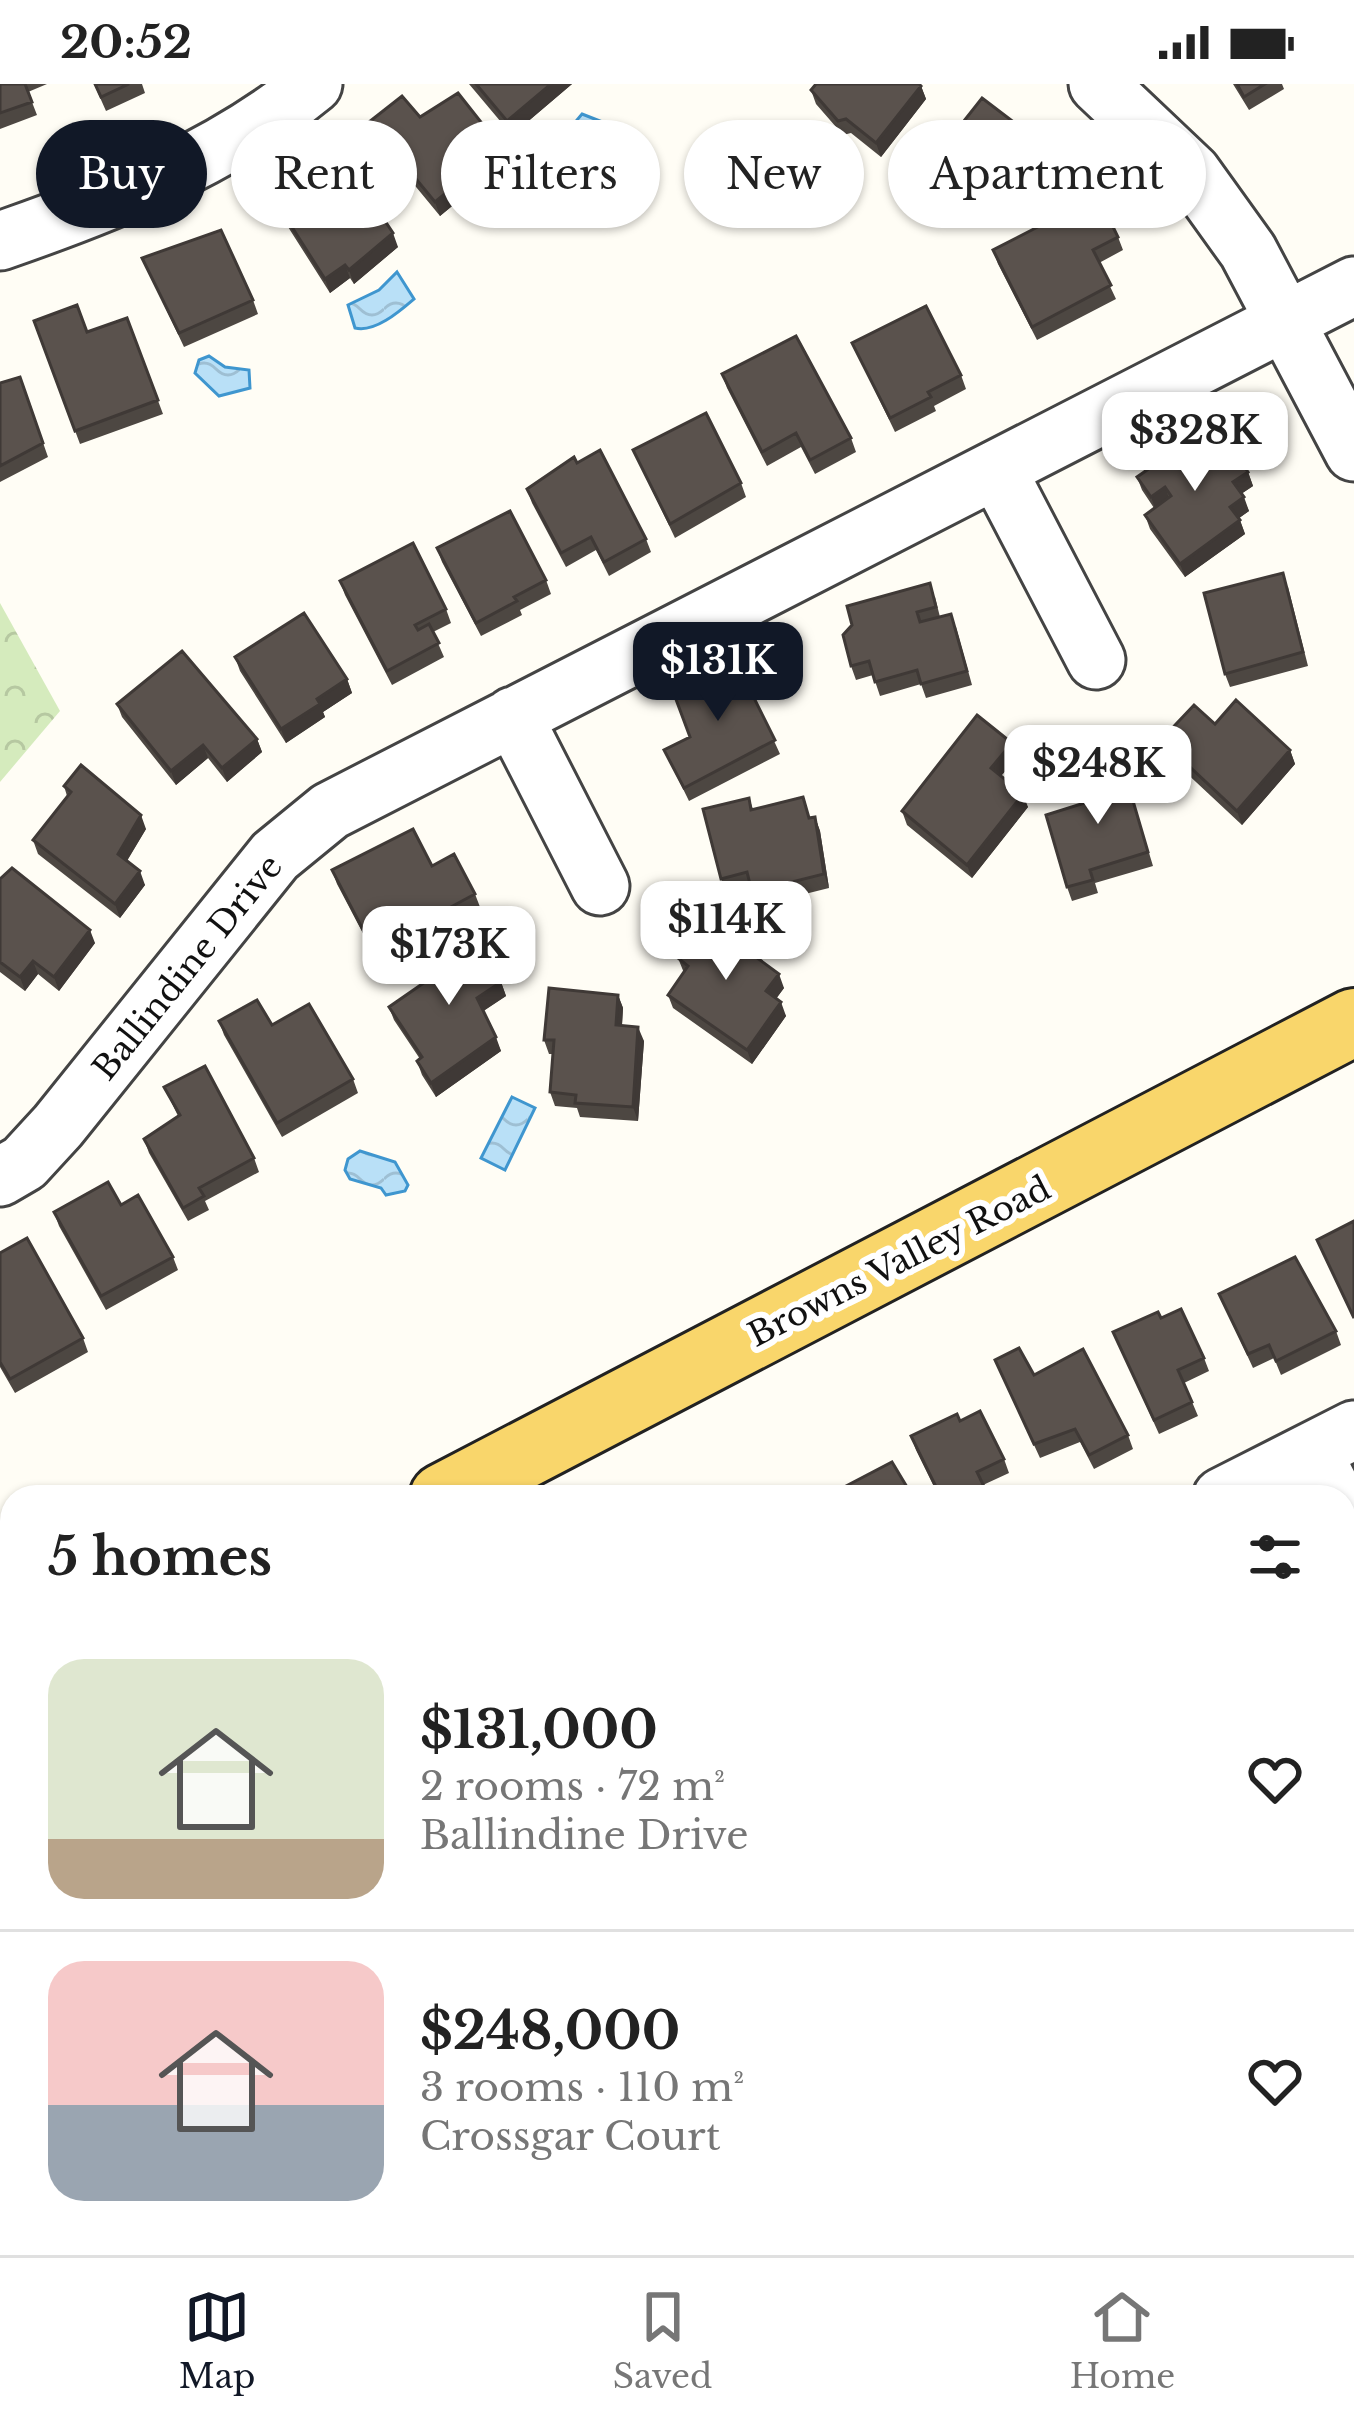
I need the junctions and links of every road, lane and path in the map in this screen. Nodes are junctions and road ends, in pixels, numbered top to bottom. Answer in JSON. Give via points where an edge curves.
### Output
{"nodes":[{"id":1,"x":314,"y":84,"type":"edge"},
{"id":2,"x":1098,"y":84,"type":"edge"},
{"id":3,"x":0,"y":241,"type":"edge"},
{"id":4,"x":1354,"y":286,"type":"edge"},
{"id":5,"x":1288,"y":323,"type":"junction"},
{"id":6,"x":1354,"y":452,"type":"edge"},
{"id":7,"x":998,"y":472,"type":"junction"},
{"id":8,"x":1096,"y":659,"type":"dead end"},
{"id":9,"x":513,"y":716,"type":"junction"},
{"id":10,"x":600,"y":886,"type":"dead end"},
{"id":11,"x":1354,"y":1022,"type":"edge"},
{"id":12,"x":0,"y":1177,"type":"edge"},
{"id":13,"x":1334,"y":1460,"type":"edge"},
{"id":14,"x":466,"y":1485,"type":"edge"},
{"id":15,"x":1258,"y":1485,"type":"edge"}],
"edges":[{"from":1,"to":3,"type":"street","via":[[178,171]]},
{"from":2,"to":5,"type":"street","via":[[1192,173]]},
{"from":4,"to":5,"type":"street","name":"Ballindine Drive"},
{"from":5,"to":6,"type":"street"},
{"from":5,"to":7,"type":"street","name":"Ballindine Drive"},
{"from":7,"to":8,"type":"street"},
{"from":7,"to":9,"type":"street","name":"Ballindine Drive"},
{"from":9,"to":10,"type":"street"},
{"from":9,"to":12,"type":"street","name":"Ballindine Drive","via":[[330,812],[275,856],[58,1126]]},
{"from":11,"to":14,"type":"main road","name":"Browns Valley Road"},
{"from":13,"to":15,"type":"street"}]}
